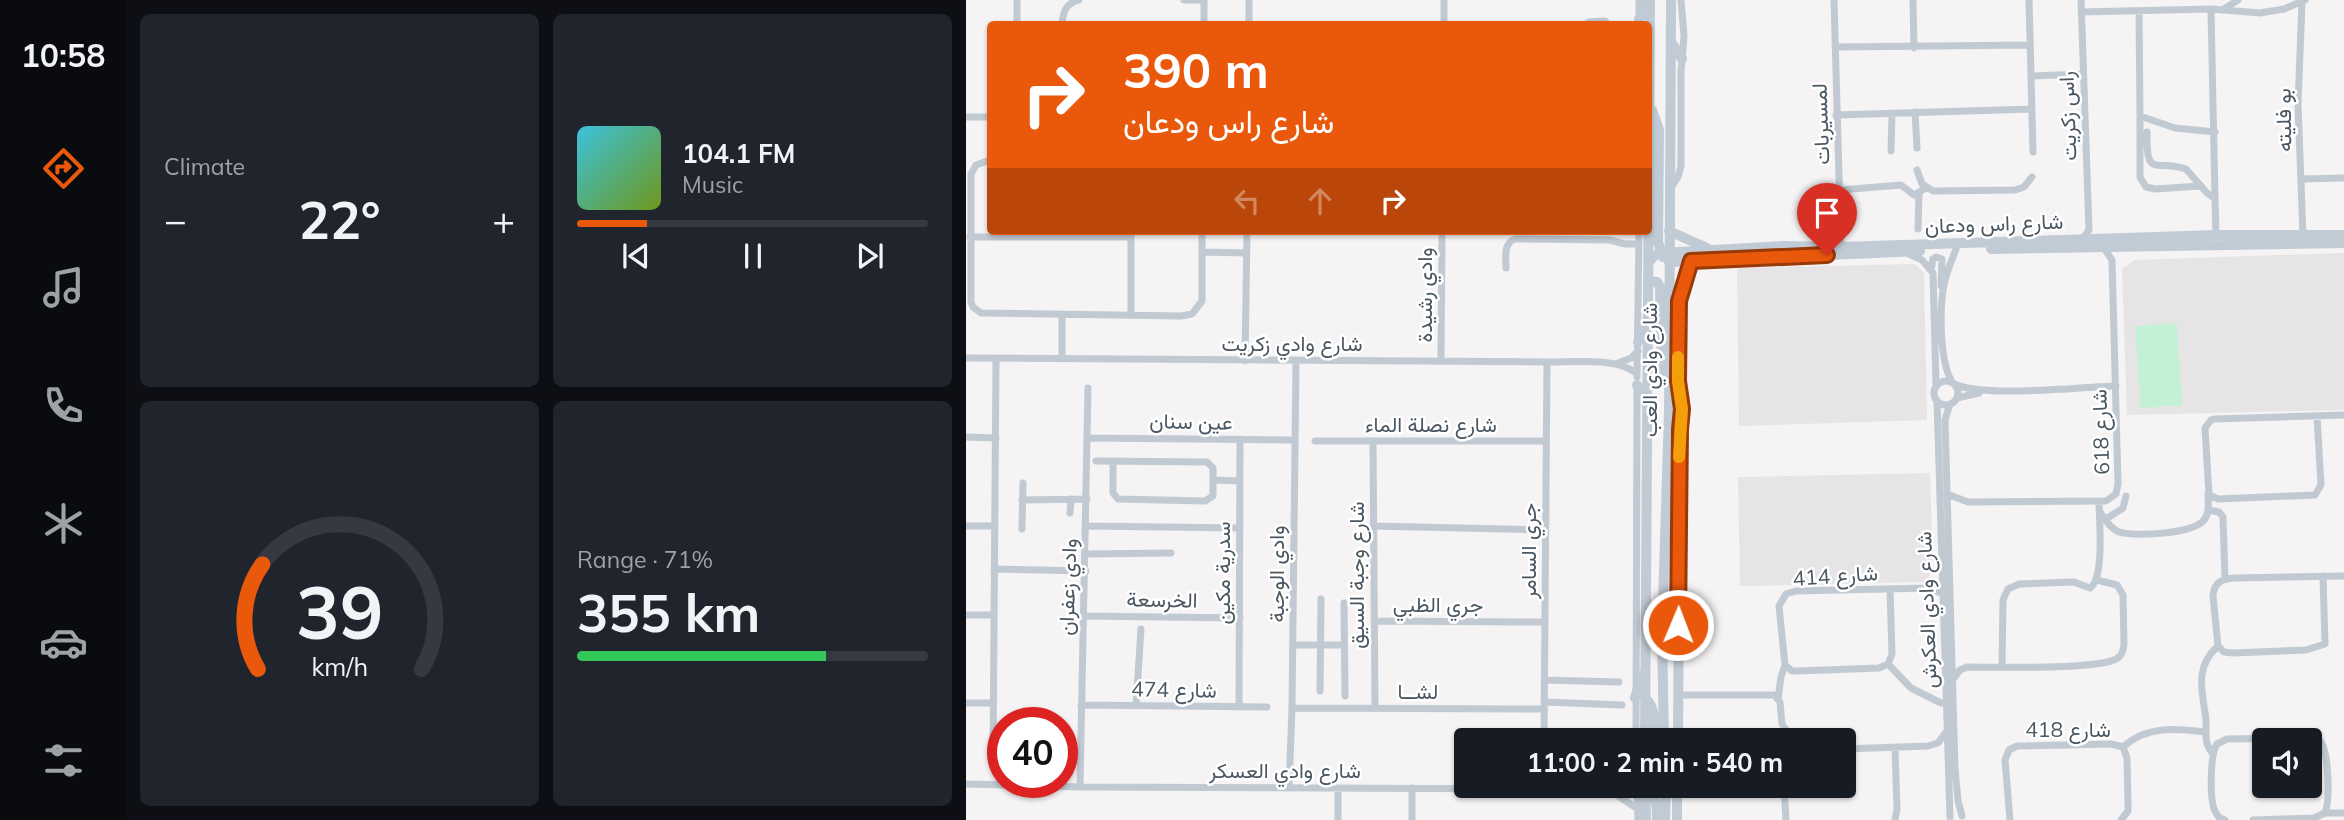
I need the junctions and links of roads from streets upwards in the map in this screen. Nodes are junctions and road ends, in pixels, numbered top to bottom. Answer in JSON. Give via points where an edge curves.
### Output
{"nodes":[{"id":1,"x":1017,"y":0,"type":"edge"},
{"id":2,"x":1079,"y":0,"type":"edge"},
{"id":3,"x":1184,"y":0,"type":"edge"},
{"id":4,"x":1249,"y":0,"type":"edge"},
{"id":5,"x":1444,"y":0,"type":"edge"},
{"id":6,"x":1639,"y":0,"type":"edge"},
{"id":7,"x":1649,"y":0,"type":"edge"},
{"id":8,"x":1671,"y":0,"type":"edge"},
{"id":9,"x":1681,"y":0,"type":"edge"},
{"id":10,"x":1834,"y":0,"type":"edge"},
{"id":11,"x":1913,"y":0,"type":"edge"},
{"id":12,"x":2029,"y":0,"type":"edge"},
{"id":13,"x":2081,"y":0,"type":"edge"},
{"id":14,"x":2238,"y":0,"type":"edge"},
{"id":15,"x":2304,"y":2,"type":"edge"},
{"id":16,"x":2211,"y":9,"type":"junction"},
{"id":17,"x":2223,"y":9,"type":"junction"},
{"id":18,"x":2139,"y":11,"type":"junction"},
{"id":19,"x":2081,"y":12,"type":"junction"},
{"id":20,"x":1017,"y":21,"type":"edge"},
{"id":21,"x":1063,"y":21,"type":"edge"},
{"id":22,"x":1204,"y":21,"type":"edge"},
{"id":23,"x":1249,"y":21,"type":"edge"},
{"id":24,"x":1444,"y":21,"type":"edge"},
{"id":25,"x":1639,"y":21,"type":"edge"},
{"id":26,"x":1639,"y":21,"type":"edge"},
{"id":27,"x":1649,"y":21,"type":"edge"},
{"id":28,"x":1671,"y":42,"type":"junction"},
{"id":29,"x":2030,"y":45,"type":"junction"},
{"id":30,"x":1835,"y":47,"type":"junction"},
{"id":31,"x":1914,"y":48,"type":"junction"},
{"id":32,"x":1682,"y":60,"type":"junction"},
{"id":33,"x":2083,"y":74,"type":"junction"},
{"id":34,"x":2031,"y":76,"type":"junction"},
{"id":35,"x":1681,"y":85,"type":"junction"},
{"id":36,"x":1692,"y":85,"type":"dead end"},
{"id":37,"x":2032,"y":109,"type":"junction"},
{"id":38,"x":1652,"y":112,"type":"edge"},
{"id":39,"x":1916,"y":112,"type":"junction"},
{"id":40,"x":1892,"y":113,"type":"junction"},
{"id":41,"x":1836,"y":115,"type":"junction"},
{"id":42,"x":2140,"y":116,"type":"junction"},
{"id":43,"x":966,"y":117,"type":"edge"},
{"id":44,"x":987,"y":117,"type":"edge"},
{"id":45,"x":2147,"y":132,"type":"dead end"},
{"id":46,"x":2216,"y":132,"type":"junction"},
{"id":47,"x":1917,"y":148,"type":"dead end"},
{"id":48,"x":1891,"y":150,"type":"dead end"},
{"id":49,"x":2033,"y":152,"type":"dead end"},
{"id":50,"x":987,"y":161,"type":"edge"},
{"id":51,"x":1917,"y":170,"type":"dead end"},
{"id":52,"x":2032,"y":177,"type":"dead end"},
{"id":53,"x":2344,"y":178,"type":"edge"},
{"id":54,"x":2302,"y":179,"type":"junction"},
{"id":55,"x":2200,"y":186,"type":"junction"},
{"id":56,"x":1926,"y":188,"type":"junction"},
{"id":57,"x":1670,"y":190,"type":"junction"},
{"id":58,"x":1840,"y":190,"type":"junction"},
{"id":59,"x":1919,"y":194,"type":"junction"},
{"id":60,"x":2215,"y":199,"type":"junction"},
{"id":61,"x":1918,"y":229,"type":"dead end"},
{"id":62,"x":2089,"y":230,"type":"junction"},
{"id":63,"x":1669,"y":231,"type":"junction"},
{"id":64,"x":1078,"y":235,"type":"edge"},
{"id":65,"x":1131,"y":235,"type":"edge"},
{"id":66,"x":1202,"y":235,"type":"edge"},
{"id":67,"x":1247,"y":235,"type":"edge"},
{"id":68,"x":1442,"y":235,"type":"edge"},
{"id":69,"x":1639,"y":235,"type":"edge"},
{"id":70,"x":1649,"y":235,"type":"edge"},
{"id":71,"x":2216,"y":235,"type":"junction"},
{"id":72,"x":2344,"y":235,"type":"edge"},
{"id":73,"x":2302,"y":236,"type":"junction"},
{"id":74,"x":971,"y":237,"type":"junction"},
{"id":75,"x":2082,"y":240,"type":"junction"},
{"id":76,"x":2344,"y":243,"type":"edge"},
{"id":77,"x":1639,"y":244,"type":"junction"},
{"id":78,"x":2101,"y":244,"type":"junction"},
{"id":79,"x":1841,"y":247,"type":"junction"},
{"id":80,"x":2119,"y":248,"type":"junction"},
{"id":81,"x":1956,"y":249,"type":"junction"},
{"id":82,"x":1714,"y":250,"type":"junction"},
{"id":83,"x":1202,"y":252,"type":"junction"},
{"id":84,"x":1901,"y":252,"type":"junction"},
{"id":85,"x":1246,"y":253,"type":"junction"},
{"id":86,"x":1666,"y":256,"type":"junction"},
{"id":87,"x":2112,"y":260,"type":"junction"},
{"id":88,"x":1691,"y":261,"type":"junction"},
{"id":89,"x":1649,"y":262,"type":"junction"},
{"id":90,"x":1506,"y":268,"type":"dead end"},
{"id":91,"x":1931,"y":269,"type":"junction"},
{"id":92,"x":1649,"y":281,"type":"junction"},
{"id":93,"x":1668,"y":289,"type":"junction"},
{"id":94,"x":1942,"y":298,"type":"junction"},
{"id":95,"x":1679,"y":307,"type":"junction"},
{"id":96,"x":1062,"y":315,"type":"junction"},
{"id":97,"x":1131,"y":315,"type":"junction"},
{"id":98,"x":1649,"y":319,"type":"junction"},
{"id":99,"x":1638,"y":347,"type":"junction"},
{"id":100,"x":966,"y":358,"type":"edge"},
{"id":101,"x":996,"y":359,"type":"junction"},
{"id":102,"x":1062,"y":359,"type":"junction"},
{"id":103,"x":1441,"y":360,"type":"junction"},
{"id":104,"x":1245,"y":361,"type":"junction"},
{"id":105,"x":1296,"y":361,"type":"junction"},
{"id":106,"x":1547,"y":362,"type":"junction"},
{"id":107,"x":1617,"y":363,"type":"junction"},
{"id":108,"x":1637,"y":380,"type":"junction"},
{"id":109,"x":1953,"y":383,"type":"junction"},
{"id":110,"x":1936,"y":385,"type":"junction"},
{"id":111,"x":2116,"y":386,"type":"junction"},
{"id":112,"x":1088,"y":388,"type":"dead end"},
{"id":113,"x":1679,"y":390,"type":"junction"},
{"id":114,"x":1994,"y":390,"type":"junction"},
{"id":115,"x":1668,"y":395,"type":"junction"},
{"id":116,"x":1957,"y":398,"type":"junction"},
{"id":117,"x":1937,"y":401,"type":"junction"},
{"id":118,"x":1950,"y":404,"type":"junction"},
{"id":119,"x":1648,"y":409,"type":"junction"},
{"id":120,"x":1669,"y":412,"type":"junction"},
{"id":121,"x":2344,"y":415,"type":"edge"},
{"id":122,"x":2317,"y":416,"type":"junction"},
{"id":123,"x":966,"y":437,"type":"edge"},
{"id":124,"x":996,"y":438,"type":"junction"},
{"id":125,"x":1087,"y":438,"type":"junction"},
{"id":126,"x":1240,"y":439,"type":"junction"},
{"id":127,"x":1294,"y":440,"type":"junction"},
{"id":128,"x":1315,"y":440,"type":"dead end"},
{"id":129,"x":1373,"y":441,"type":"junction"},
{"id":130,"x":1546,"y":441,"type":"junction"},
{"id":131,"x":1096,"y":461,"type":"dead end"},
{"id":132,"x":1112,"y":461,"type":"junction"},
{"id":133,"x":1213,"y":480,"type":"junction"},
{"id":134,"x":1240,"y":481,"type":"junction"},
{"id":135,"x":1023,"y":483,"type":"dead end"},
{"id":136,"x":1947,"y":494,"type":"junction"},
{"id":137,"x":2208,"y":494,"type":"junction"},
{"id":138,"x":2126,"y":496,"type":"dead end"},
{"id":139,"x":1022,"y":499,"type":"junction"},
{"id":140,"x":1071,"y":499,"type":"junction"},
{"id":141,"x":1087,"y":499,"type":"junction"},
{"id":142,"x":2099,"y":501,"type":"junction"},
{"id":143,"x":1968,"y":502,"type":"junction"},
{"id":144,"x":2208,"y":510,"type":"junction"},
{"id":145,"x":2099,"y":511,"type":"junction"},
{"id":146,"x":1070,"y":513,"type":"dead end"},
{"id":147,"x":1947,"y":514,"type":"junction"},
{"id":148,"x":2106,"y":519,"type":"junction"},
{"id":149,"x":966,"y":526,"type":"edge"},
{"id":150,"x":995,"y":526,"type":"junction"},
{"id":151,"x":1086,"y":526,"type":"junction"},
{"id":152,"x":1373,"y":526,"type":"junction"},
{"id":153,"x":1240,"y":528,"type":"junction"},
{"id":154,"x":1022,"y":530,"type":"dead end"},
{"id":155,"x":1545,"y":530,"type":"junction"},
{"id":156,"x":1171,"y":553,"type":"dead end"},
{"id":157,"x":1086,"y":554,"type":"junction"},
{"id":158,"x":995,"y":569,"type":"junction"},
{"id":159,"x":1086,"y":571,"type":"junction"},
{"id":160,"x":2323,"y":576,"type":"junction"},
{"id":161,"x":2344,"y":576,"type":"edge"},
{"id":162,"x":1942,"y":577,"type":"junction"},
{"id":163,"x":2225,"y":579,"type":"junction"},
{"id":164,"x":2097,"y":580,"type":"junction"},
{"id":165,"x":1928,"y":587,"type":"junction"},
{"id":166,"x":1890,"y":589,"type":"junction"},
{"id":167,"x":1943,"y":594,"type":"junction"},
{"id":168,"x":1321,"y":599,"type":"dead end"},
{"id":169,"x":1344,"y":603,"type":"dead end"},
{"id":170,"x":1678,"y":610,"type":"junction"},
{"id":171,"x":966,"y":615,"type":"edge"},
{"id":172,"x":994,"y":615,"type":"junction"},
{"id":173,"x":1084,"y":616,"type":"junction"},
{"id":174,"x":1240,"y":618,"type":"junction"},
{"id":175,"x":1374,"y":621,"type":"junction"},
{"id":176,"x":1545,"y":622,"type":"junction"},
{"id":177,"x":1141,"y":629,"type":"dead end"},
{"id":178,"x":1662,"y":636,"type":"junction"},
{"id":179,"x":1320,"y":644,"type":"junction"},
{"id":180,"x":1293,"y":645,"type":"junction"},
{"id":181,"x":1343,"y":645,"type":"junction"},
{"id":182,"x":2218,"y":646,"type":"junction"},
{"id":183,"x":1951,"y":656,"type":"junction"},
{"id":184,"x":1888,"y":664,"type":"junction"},
{"id":185,"x":1785,"y":665,"type":"junction"},
{"id":186,"x":2001,"y":666,"type":"junction"},
{"id":187,"x":1968,"y":667,"type":"junction"},
{"id":188,"x":1544,"y":680,"type":"junction"},
{"id":189,"x":1952,"y":680,"type":"junction"},
{"id":190,"x":1619,"y":682,"type":"dead end"},
{"id":191,"x":1320,"y":691,"type":"dead end"},
{"id":192,"x":1678,"y":695,"type":"junction"},
{"id":193,"x":1345,"y":696,"type":"dead end"},
{"id":194,"x":1640,"y":698,"type":"junction"},
{"id":195,"x":1778,"y":699,"type":"junction"},
{"id":196,"x":966,"y":703,"type":"edge"},
{"id":197,"x":993,"y":703,"type":"junction"},
{"id":198,"x":1941,"y":703,"type":"dead end"},
{"id":199,"x":1081,"y":705,"type":"junction"},
{"id":200,"x":1622,"y":705,"type":"dead end"},
{"id":201,"x":1136,"y":706,"type":"junction"},
{"id":202,"x":1544,"y":706,"type":"junction"},
{"id":203,"x":993,"y":707,"type":"edge"},
{"id":204,"x":1239,"y":707,"type":"junction"},
{"id":205,"x":1267,"y":707,"type":"dead end"},
{"id":206,"x":1292,"y":708,"type":"junction"},
{"id":207,"x":1375,"y":708,"type":"junction"},
{"id":208,"x":1544,"y":728,"type":"edge"},
{"id":209,"x":1637,"y":728,"type":"edge"},
{"id":210,"x":1644,"y":728,"type":"edge"},
{"id":211,"x":1654,"y":728,"type":"edge"},
{"id":212,"x":1664,"y":728,"type":"edge"},
{"id":213,"x":1678,"y":728,"type":"edge"},
{"id":214,"x":1785,"y":728,"type":"edge"},
{"id":215,"x":1947,"y":730,"type":"junction"},
{"id":216,"x":2205,"y":732,"type":"junction"},
{"id":217,"x":1923,"y":746,"type":"junction"},
{"id":218,"x":2123,"y":747,"type":"junction"},
{"id":219,"x":1895,"y":748,"type":"junction"},
{"id":220,"x":1856,"y":749,"type":"edge"},
{"id":221,"x":2212,"y":753,"type":"junction"},
{"id":222,"x":1947,"y":756,"type":"junction"},
{"id":223,"x":968,"y":785,"type":"edge"},
{"id":224,"x":1080,"y":787,"type":"junction"},
{"id":225,"x":1289,"y":788,"type":"junction"},
{"id":226,"x":1338,"y":788,"type":"junction"},
{"id":227,"x":1412,"y":788,"type":"junction"},
{"id":228,"x":1454,"y":788,"type":"edge"},
{"id":229,"x":1621,"y":798,"type":"edge"},
{"id":230,"x":1642,"y":798,"type":"edge"},
{"id":231,"x":1645,"y":798,"type":"edge"},
{"id":232,"x":1652,"y":798,"type":"edge"},
{"id":233,"x":1666,"y":798,"type":"edge"},
{"id":234,"x":1677,"y":798,"type":"edge"},
{"id":235,"x":1785,"y":798,"type":"edge"},
{"id":236,"x":1638,"y":809,"type":"junction"},
{"id":237,"x":2325,"y":813,"type":"junction"},
{"id":238,"x":2344,"y":813,"type":"edge"},
{"id":239,"x":1949,"y":819,"type":"edge"},
{"id":240,"x":1965,"y":819,"type":"edge"},
{"id":241,"x":1338,"y":820,"type":"edge"},
{"id":242,"x":1412,"y":820,"type":"edge"},
{"id":243,"x":1638,"y":820,"type":"edge"},
{"id":244,"x":1646,"y":820,"type":"edge"},
{"id":245,"x":1657,"y":820,"type":"edge"},
{"id":246,"x":1665,"y":820,"type":"edge"},
{"id":247,"x":1677,"y":820,"type":"edge"},
{"id":248,"x":1786,"y":820,"type":"edge"},
{"id":249,"x":1895,"y":820,"type":"edge"},
{"id":250,"x":2010,"y":820,"type":"edge"},
{"id":251,"x":2121,"y":820,"type":"edge"},
{"id":252,"x":2225,"y":820,"type":"edge"},
{"id":253,"x":2253,"y":820,"type":"edge"}],
"edges":[{"from":1,"to":20,"type":"street"},
{"from":2,"to":21,"type":"street","via":[[1065,9]]},
{"from":3,"to":22,"type":"street","via":[[1204,0]]},
{"from":4,"to":23,"type":"street"},
{"from":5,"to":24,"type":"street"},
{"from":6,"to":25,"type":"street"},
{"from":7,"to":26,"type":"street"},
{"from":7,"to":27,"type":"street","name":"شارع وادي العب"},
{"from":8,"to":28,"type":"street","name":"شارع وادي العب"},
{"from":9,"to":32,"type":"street"},
{"from":10,"to":30,"type":"street","name":"لمسيربات"},
{"from":11,"to":31,"type":"street"},
{"from":12,"to":29,"type":"street"},
{"from":13,"to":19,"type":"street","name":"راس زكريت"},
{"from":14,"to":17,"type":"street"},
{"from":15,"to":17,"type":"street","via":[[2260,13]]},
{"from":15,"to":54,"type":"street","name":"بو فليته","via":[[2298,104]]},
{"from":16,"to":17,"type":"street"},
{"from":16,"to":18,"type":"street"},
{"from":16,"to":46,"type":"street"},
{"from":18,"to":19,"type":"street"},
{"from":18,"to":42,"type":"street"},
{"from":19,"to":33,"type":"street","name":"راس زكريت"},
{"from":28,"to":32,"type":"street"},
{"from":28,"to":57,"type":"street","name":"شارع وادي العب"},
{"from":29,"to":31,"type":"street"},
{"from":29,"to":34,"type":"street"},
{"from":30,"to":31,"type":"street"},
{"from":30,"to":41,"type":"street","name":"لمسيربات"},
{"from":32,"to":35,"type":"street"},
{"from":33,"to":34,"type":"street"},
{"from":33,"to":62,"type":"street","name":"راس زكريت"},
{"from":34,"to":37,"type":"street"},
{"from":35,"to":36,"type":"street"},
{"from":35,"to":57,"type":"street","via":[[1680,170]]},
{"from":37,"to":39,"type":"street"},
{"from":37,"to":49,"type":"street"},
{"from":38,"to":86,"type":"street","via":[[1659,130],[1658,242]]},
{"from":39,"to":40,"type":"street"},
{"from":39,"to":47,"type":"street"},
{"from":40,"to":41,"type":"street"},
{"from":40,"to":48,"type":"street"},
{"from":41,"to":58,"type":"street","name":"لمسيربات"},
{"from":42,"to":46,"type":"street","via":[[2175,128]]},
{"from":42,"to":55,"type":"street","via":[[2140,177],[2146,187]]},
{"from":43,"to":44,"type":"street"},
{"from":45,"to":55,"type":"street","via":[[2151,162],[2186,169]]},
{"from":46,"to":60,"type":"street"},
{"from":50,"to":74,"type":"street","via":[[976,165],[971,174]]},
{"from":51,"to":56,"type":"street"},
{"from":52,"to":56,"type":"street","via":[[2015,190]]},
{"from":53,"to":54,"type":"street"},
{"from":54,"to":73,"type":"street","name":"بو فليته"},
{"from":55,"to":60,"type":"street"},
{"from":56,"to":59,"type":"street"},
{"from":57,"to":63,"type":"street","name":"شارع وادي العب"},
{"from":58,"to":59,"type":"street","via":[[1901,185]]},
{"from":58,"to":79,"type":"street","name":"لمسيربات"},
{"from":59,"to":61,"type":"street"},
{"from":60,"to":71,"type":"street"},
{"from":62,"to":75,"type":"street"},
{"from":62,"to":78,"type":"street"},
{"from":63,"to":82,"type":"street"},
{"from":63,"to":86,"type":"street","name":"شارع وادي العب"},
{"from":64,"to":74,"type":"street"},
{"from":65,"to":97,"type":"street"},
{"from":66,"to":83,"type":"street"},
{"from":67,"to":85,"type":"street"},
{"from":68,"to":103,"type":"street","name":"وادي رشيدة"},
{"from":69,"to":77,"type":"street"},
{"from":70,"to":89,"type":"street","name":"شارع وادي العب"},
{"from":71,"to":73,"type":"street","name":"شارع راس ودعان"},
{"from":71,"to":78,"type":"street","name":"شارع راس ودعان"},
{"from":72,"to":73,"type":"street","name":"شارع راس ودعان"},
{"from":74,"to":96,"type":"street","via":[[971,302],[977,310]]},
{"from":75,"to":78,"type":"street","name":"شارع راس ودعان"},
{"from":75,"to":79,"type":"street","name":"شارع راس ودعان"},
{"from":76,"to":80,"type":"street","name":"شارع راس ودعان"},
{"from":77,"to":90,"type":"street","via":[[1515,239],[1506,247]]},
{"from":77,"to":99,"type":"street"},
{"from":78,"to":80,"type":"street","name":"شارع راس ودعان"},
{"from":78,"to":81,"type":"street","name":"شارع راس ودعان"},
{"from":78,"to":87,"type":"street","name":"شارع 618"},
{"from":79,"to":82,"type":"street","name":"شارع راس ودعان"},
{"from":80,"to":87,"type":"street"},
{"from":81,"to":84,"type":"street","name":"شارع راس ودعان"},
{"from":81,"to":94,"type":"street"},
{"from":82,"to":86,"type":"street","name":"شارع راس ودعان"},
{"from":83,"to":85,"type":"street"},
{"from":83,"to":97,"type":"street","via":[[1202,301],[1196,310],[1187,316]]},
{"from":84,"to":88,"type":"street","name":"شارع راس ودعان"},
{"from":84,"to":91,"type":"street","via":[[1917,257]]},
{"from":85,"to":104,"type":"street"},
{"from":86,"to":88,"type":"street","name":"شارع راس ودعان"},
{"from":86,"to":89,"type":"street","via":[[1654,256]]},
{"from":86,"to":93,"type":"street","name":"شارع وادي العب"},
{"from":87,"to":111,"type":"street","name":"شارع 618"},
{"from":88,"to":95,"type":"street","name":"شارع وادي العب"},
{"from":89,"to":92,"type":"street","name":"شارع وادي العب"},
{"from":91,"to":94,"type":"street","via":[[1933,259],[1942,259]]},
{"from":91,"to":110,"type":"street"},
{"from":92,"to":98,"type":"street","name":"شارع وادي العب"},
{"from":92,"to":115,"type":"street","via":[[1660,287],[1662,379]]},
{"from":93,"to":95,"type":"street"},
{"from":93,"to":115,"type":"street","name":"شارع وادي العب"},
{"from":94,"to":109,"type":"street","via":[[1944,358]]},
{"from":95,"to":113,"type":"street","name":"شارع وادي العب"},
{"from":96,"to":97,"type":"street"},
{"from":96,"to":102,"type":"street"},
{"from":98,"to":99,"type":"street"},
{"from":98,"to":119,"type":"street","name":"شارع وادي العب"},
{"from":99,"to":107,"type":"street","name":"شارع وادي زكريت","via":[[1627,361]]},
{"from":99,"to":108,"type":"street"},
{"from":100,"to":101,"type":"street","name":"شارع وادي زكريت"},
{"from":101,"to":102,"type":"street","name":"شارع وادي زكريت"},
{"from":101,"to":124,"type":"street"},
{"from":102,"to":104,"type":"street","name":"شارع وادي زكريت"},
{"from":103,"to":105,"type":"street","name":"شارع وادي زكريت"},
{"from":103,"to":106,"type":"street","name":"شارع وادي زكريت"},
{"from":104,"to":105,"type":"street","name":"شارع وادي زكريت"},
{"from":105,"to":127,"type":"street","name":"وادي الوجبة"},
{"from":106,"to":107,"type":"street","name":"شارع وادي زكريت"},
{"from":106,"to":130,"type":"street","name":"جري السامر"},
{"from":107,"to":108,"type":"street","name":"شارع وادي زكريت","via":[[1628,367]]},
{"from":108,"to":119,"type":"street"},
{"from":108,"to":194,"type":"street"},
{"from":109,"to":110,"type":"street"},
{"from":109,"to":114,"type":"street"},
{"from":109,"to":116,"type":"street"},
{"from":110,"to":117,"type":"street"},
{"from":111,"to":114,"type":"street"},
{"from":111,"to":142,"type":"street","name":"شارع 618","via":[[2118,487],[2113,498]]},
{"from":112,"to":125,"type":"street","name":"وادي زعفران"},
{"from":113,"to":120,"type":"street"},
{"from":113,"to":170,"type":"street","name":"شارع وادي العب"},
{"from":114,"to":116,"type":"street"},
{"from":115,"to":120,"type":"street","name":"شارع وادي العب"},
{"from":116,"to":118,"type":"street"},
{"from":117,"to":118,"type":"street"},
{"from":117,"to":162,"type":"street","name":"شارع وادي العكرش"},
{"from":118,"to":136,"type":"street","name":"شارع وادي العكرش","via":[[1945,420]]},
{"from":119,"to":194,"type":"street","name":"شارع وادي العب","via":[[1647,661]]},
{"from":120,"to":178,"type":"street","name":"شارع وادي العب"},
{"from":121,"to":122,"type":"street"},
{"from":122,"to":137,"type":"street","via":[[2209,421],[2205,428]]},
{"from":122,"to":137,"type":"street","via":[[2321,485],[2315,495],[2216,499]]},
{"from":123,"to":124,"type":"street"},
{"from":124,"to":150,"type":"street"},
{"from":125,"to":126,"type":"street","name":"عين سنان"},
{"from":125,"to":141,"type":"street","name":"وادي زعفران"},
{"from":126,"to":127,"type":"street","name":"عين سنان"},
{"from":126,"to":134,"type":"street","name":"سدرية مكين"},
{"from":127,"to":180,"type":"street","name":"وادي الوجبة"},
{"from":128,"to":129,"type":"street","name":"شارع نصلة الماء"},
{"from":129,"to":130,"type":"street","name":"شارع نصلة الماء"},
{"from":129,"to":152,"type":"street","name":"شارع وجبة السيق"},
{"from":130,"to":155,"type":"street","name":"جري السامر"},
{"from":131,"to":132,"type":"street"},
{"from":132,"to":133,"type":"street","via":[[1207,462],[1213,466]]},
{"from":132,"to":133,"type":"street","via":[[1114,493],[1121,499],[1208,501],[1213,496]]},
{"from":133,"to":134,"type":"street"},
{"from":134,"to":153,"type":"street","name":"سدرية مكين"},
{"from":135,"to":139,"type":"street"},
{"from":136,"to":143,"type":"street","name":"شارع 618"},
{"from":136,"to":147,"type":"street","name":"شارع وادي العكرش"},
{"from":137,"to":144,"type":"street"},
{"from":138,"to":148,"type":"street","via":[[2123,508]]},
{"from":139,"to":140,"type":"street"},
{"from":139,"to":154,"type":"street"},
{"from":140,"to":141,"type":"street"},
{"from":140,"to":146,"type":"street"},
{"from":141,"to":151,"type":"street","name":"وادي زعفران"},
{"from":142,"to":143,"type":"street","name":"شارع 618"},
{"from":142,"to":145,"type":"street"},
{"from":143,"to":147,"type":"street","name":"شارع 618"},
{"from":144,"to":148,"type":"street","via":[[2198,526],[2165,532],[2121,532]]},
{"from":144,"to":163,"type":"street","via":[[2221,513],[2224,519]]},
{"from":145,"to":148,"type":"street"},
{"from":145,"to":164,"type":"street"},
{"from":147,"to":183,"type":"street","name":"شارع وادي العكرش"},
{"from":149,"to":150,"type":"street"},
{"from":150,"to":158,"type":"street"},
{"from":151,"to":153,"type":"street"},
{"from":151,"to":157,"type":"street","name":"وادي زعفران"},
{"from":152,"to":155,"type":"street"},
{"from":152,"to":175,"type":"street","name":"شارع وجبة السيق"},
{"from":153,"to":174,"type":"street","name":"سدرية مكين"},
{"from":155,"to":176,"type":"street","name":"جري السامر"},
{"from":156,"to":157,"type":"street"},
{"from":157,"to":159,"type":"street","name":"وادي زعفران"},
{"from":158,"to":159,"type":"street"},
{"from":158,"to":172,"type":"street"},
{"from":159,"to":173,"type":"street","name":"وادي زعفران"},
{"from":160,"to":161,"type":"street"},
{"from":160,"to":163,"type":"street"},
{"from":160,"to":182,"type":"street","via":[[2326,640],[2322,646],[2232,653]]},
{"from":162,"to":165,"type":"street"},
{"from":162,"to":167,"type":"street","name":"شارع وادي العكرش"},
{"from":163,"to":182,"type":"street","via":[[2213,592]]},
{"from":164,"to":186,"type":"street","via":[[2090,588],[2071,582],[2020,584],[2008,589],[2003,600]]},
{"from":164,"to":186,"type":"street","via":[[2113,583],[2122,591],[2123,653],[2097,664]]},
{"from":165,"to":166,"type":"street","name":"شارع 414"},
{"from":165,"to":167,"type":"street","name":"شارع 414"},
{"from":166,"to":184,"type":"street","name":"شارع 414","via":[[1892,654]]},
{"from":166,"to":185,"type":"street","name":"شارع 414","via":[[1786,593],[1779,606]]},
{"from":167,"to":215,"type":"street","name":"شارع وادي العكرش"},
{"from":168,"to":179,"type":"street"},
{"from":169,"to":181,"type":"street"},
{"from":170,"to":178,"type":"street"},
{"from":170,"to":192,"type":"street","name":"شارع وادي العب"},
{"from":171,"to":172,"type":"street"},
{"from":172,"to":197,"type":"street"},
{"from":173,"to":174,"type":"street","name":"الخرسعة"},
{"from":173,"to":199,"type":"street","name":"وادي زعفران"},
{"from":174,"to":204,"type":"street","name":"سدرية مكين"},
{"from":175,"to":176,"type":"street","name":"جري الظبي"},
{"from":175,"to":207,"type":"street","name":"شارع وجبة السيق"},
{"from":176,"to":188,"type":"street","name":"جري السامر"},
{"from":177,"to":201,"type":"street"},
{"from":178,"to":212,"type":"street","name":"شارع وادي العب"},
{"from":179,"to":180,"type":"street"},
{"from":179,"to":181,"type":"street"},
{"from":179,"to":191,"type":"street"},
{"from":180,"to":206,"type":"street","name":"وادي الوجبة"},
{"from":181,"to":193,"type":"street"},
{"from":182,"to":216,"type":"street","via":[[2203,668]]},
{"from":183,"to":187,"type":"street"},
{"from":183,"to":189,"type":"street","name":"شارع وادي العكرش"},
{"from":184,"to":185,"type":"street","via":[[1798,671]]},
{"from":184,"to":198,"type":"street","via":[[1911,688]]},
{"from":185,"to":195,"type":"street"},
{"from":186,"to":187,"type":"street"},
{"from":187,"to":189,"type":"street"},
{"from":188,"to":190,"type":"street"},
{"from":188,"to":202,"type":"street","name":"جري السامر"},
{"from":189,"to":240,"type":"street","name":"شارع وادي العكرش","via":[[1957,793]]},
{"from":192,"to":195,"type":"street","via":[[1771,694]]},
{"from":192,"to":213,"type":"street","name":"شارع وادي العب"},
{"from":194,"to":209,"type":"street"},
{"from":194,"to":210,"type":"street","name":"شارع وادي العب"},
{"from":194,"to":211,"type":"street","via":[[1649,701]]},
{"from":195,"to":214,"type":"street"},
{"from":196,"to":197,"type":"street"},
{"from":197,"to":203,"type":"street"},
{"from":199,"to":201,"type":"street","name":"شارع 474"},
{"from":199,"to":224,"type":"street","name":"وادي زعفران"},
{"from":200,"to":202,"type":"street","name":"لشــا"},
{"from":201,"to":204,"type":"street","name":"شارع 474"},
{"from":202,"to":207,"type":"street","name":"لشــا"},
{"from":202,"to":208,"type":"street","name":"جري السامر"},
{"from":204,"to":205,"type":"street","name":"شارع 474"},
{"from":206,"to":207,"type":"street","name":"لشــا"},
{"from":206,"to":225,"type":"street","name":"وادي الوجبة"},
{"from":215,"to":217,"type":"street","via":[[1938,743]]},
{"from":215,"to":222,"type":"street","name":"شارع وادي العكرش"},
{"from":216,"to":218,"type":"street","via":[[2147,732]]},
{"from":216,"to":221,"type":"street"},
{"from":217,"to":219,"type":"street"},
{"from":217,"to":222,"type":"street"},
{"from":218,"to":250,"type":"street","name":"شارع 418","via":[[2013,748],[2005,760]]},
{"from":218,"to":251,"type":"street","name":"شارع 418","via":[[2129,805]]},
{"from":219,"to":220,"type":"street"},
{"from":219,"to":249,"type":"street"},
{"from":221,"to":237,"type":"street","via":[[2227,739],[2319,740],[2326,751]]},
{"from":221,"to":252,"type":"street","via":[[2213,808]]},
{"from":222,"to":239,"type":"street","name":"شارع وادي العكرش"},
{"from":223,"to":224,"type":"street","name":"شارع وادي العسكر"},
{"from":224,"to":225,"type":"street","name":"شارع وادي العسكر"},
{"from":225,"to":226,"type":"street","name":"شارع وادي العسكر"},
{"from":226,"to":227,"type":"street","name":"شارع وادي العسكر"},
{"from":226,"to":241,"type":"street"},
{"from":227,"to":228,"type":"street","name":"شارع وادي العسكر"},
{"from":227,"to":242,"type":"street"},
{"from":229,"to":236,"type":"street"},
{"from":230,"to":236,"type":"street"},
{"from":231,"to":244,"type":"street"},
{"from":232,"to":245,"type":"street"},
{"from":233,"to":246,"type":"street"},
{"from":234,"to":247,"type":"street"},
{"from":235,"to":248,"type":"street"},
{"from":236,"to":243,"type":"street"},
{"from":237,"to":238,"type":"street"},
{"from":237,"to":253,"type":"street","via":[[2315,818]]},
{"from":239,"to":240,"type":"street","via":[[1956,815]]}]}
